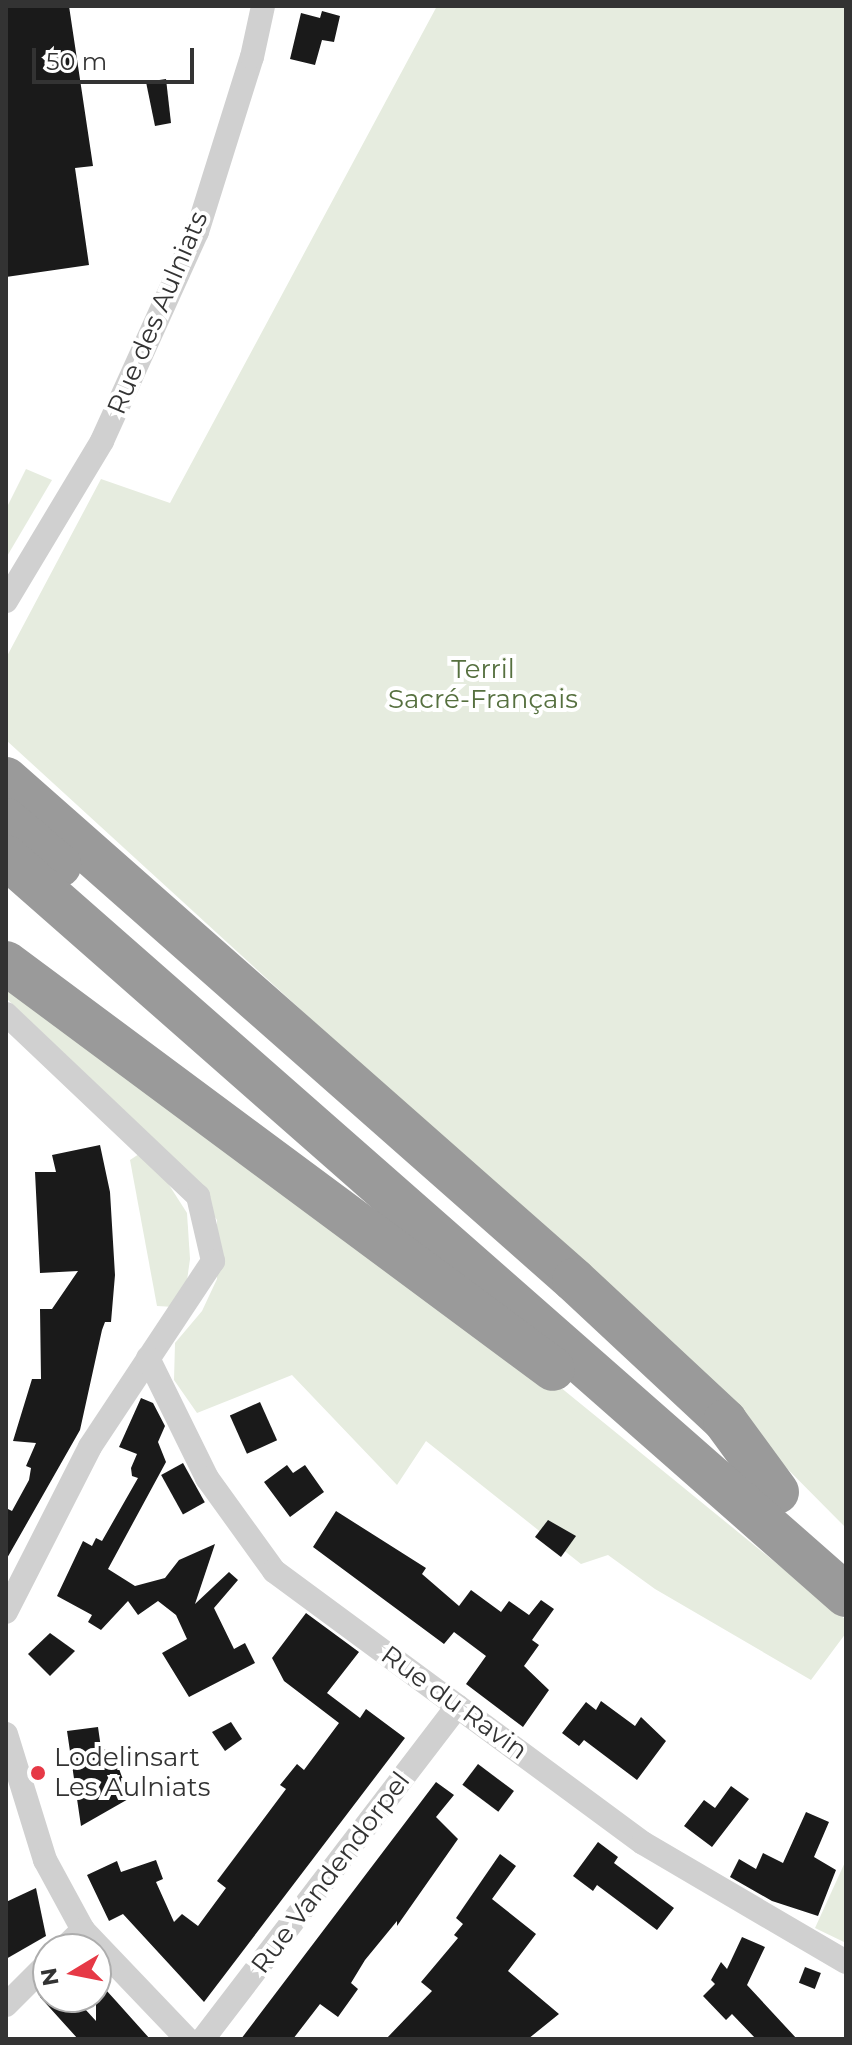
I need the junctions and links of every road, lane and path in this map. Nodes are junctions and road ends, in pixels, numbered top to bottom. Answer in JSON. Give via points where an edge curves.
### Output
{"nodes":[{"id":1,"x":263,"y":6,"type":"edge"},
{"id":2,"x":6,"y":601,"type":"edge"},
{"id":3,"x":6,"y":779,"type":"edge"},
{"id":4,"x":6,"y":820,"type":"edge"},
{"id":5,"x":6,"y":857,"type":"edge"},
{"id":6,"x":6,"y":963,"type":"edge"},
{"id":7,"x":6,"y":1014,"type":"edge"},
{"id":8,"x":148,"y":1358,"type":"junction"},
{"id":9,"x":756,"y":1493,"type":"junction"},
{"id":10,"x":846,"y":1555,"type":"edge"},
{"id":11,"x":846,"y":1595,"type":"edge"},
{"id":12,"x":6,"y":1612,"type":"edge"},
{"id":13,"x":458,"y":1706,"type":"junction"},
{"id":14,"x":6,"y":1734,"type":"edge"},
{"id":15,"x":83,"y":1930,"type":"junction"},
{"id":16,"x":80,"y":1933,"type":"edge"},
{"id":17,"x":846,"y":1962,"type":"edge"},
{"id":18,"x":32,"y":1979,"type":"edge"},
{"id":19,"x":6,"y":2005,"type":"edge"},
{"id":20,"x":187,"y":2039,"type":"edge"},
{"id":21,"x":203,"y":2039,"type":"edge"}],
"edges":[{"from":1,"to":2,"type":"street","name":"Rue des Aulniats","via":[[197,232],[102,441]]},
{"from":3,"to":9,"type":"highway","via":[[574,1280],[725,1421]]},
{"from":4,"to":9,"type":"highway"},
{"from":5,"to":9,"type":"highway"},
{"from":6,"to":9,"type":"highway","via":[[646,1438]]},
{"from":7,"to":8,"type":"street","via":[[198,1196],[213,1261]]},
{"from":8,"to":12,"type":"street","via":[[90,1447]]},
{"from":8,"to":13,"type":"street","name":"Rue du Ravin","via":[[207,1478],[274,1571]]},
{"from":9,"to":10,"type":"highway"},
{"from":9,"to":11,"type":"highway"},
{"from":13,"to":17,"type":"street","name":"Rue du Ravin","via":[[643,1843]]},
{"from":13,"to":21,"type":"street","name":"Rue Vandendorpel"},
{"from":14,"to":15,"type":"street","via":[[45,1860]]},
{"from":15,"to":16,"type":"street"},
{"from":15,"to":20,"type":"street"},
{"from":18,"to":19,"type":"street"}]}
